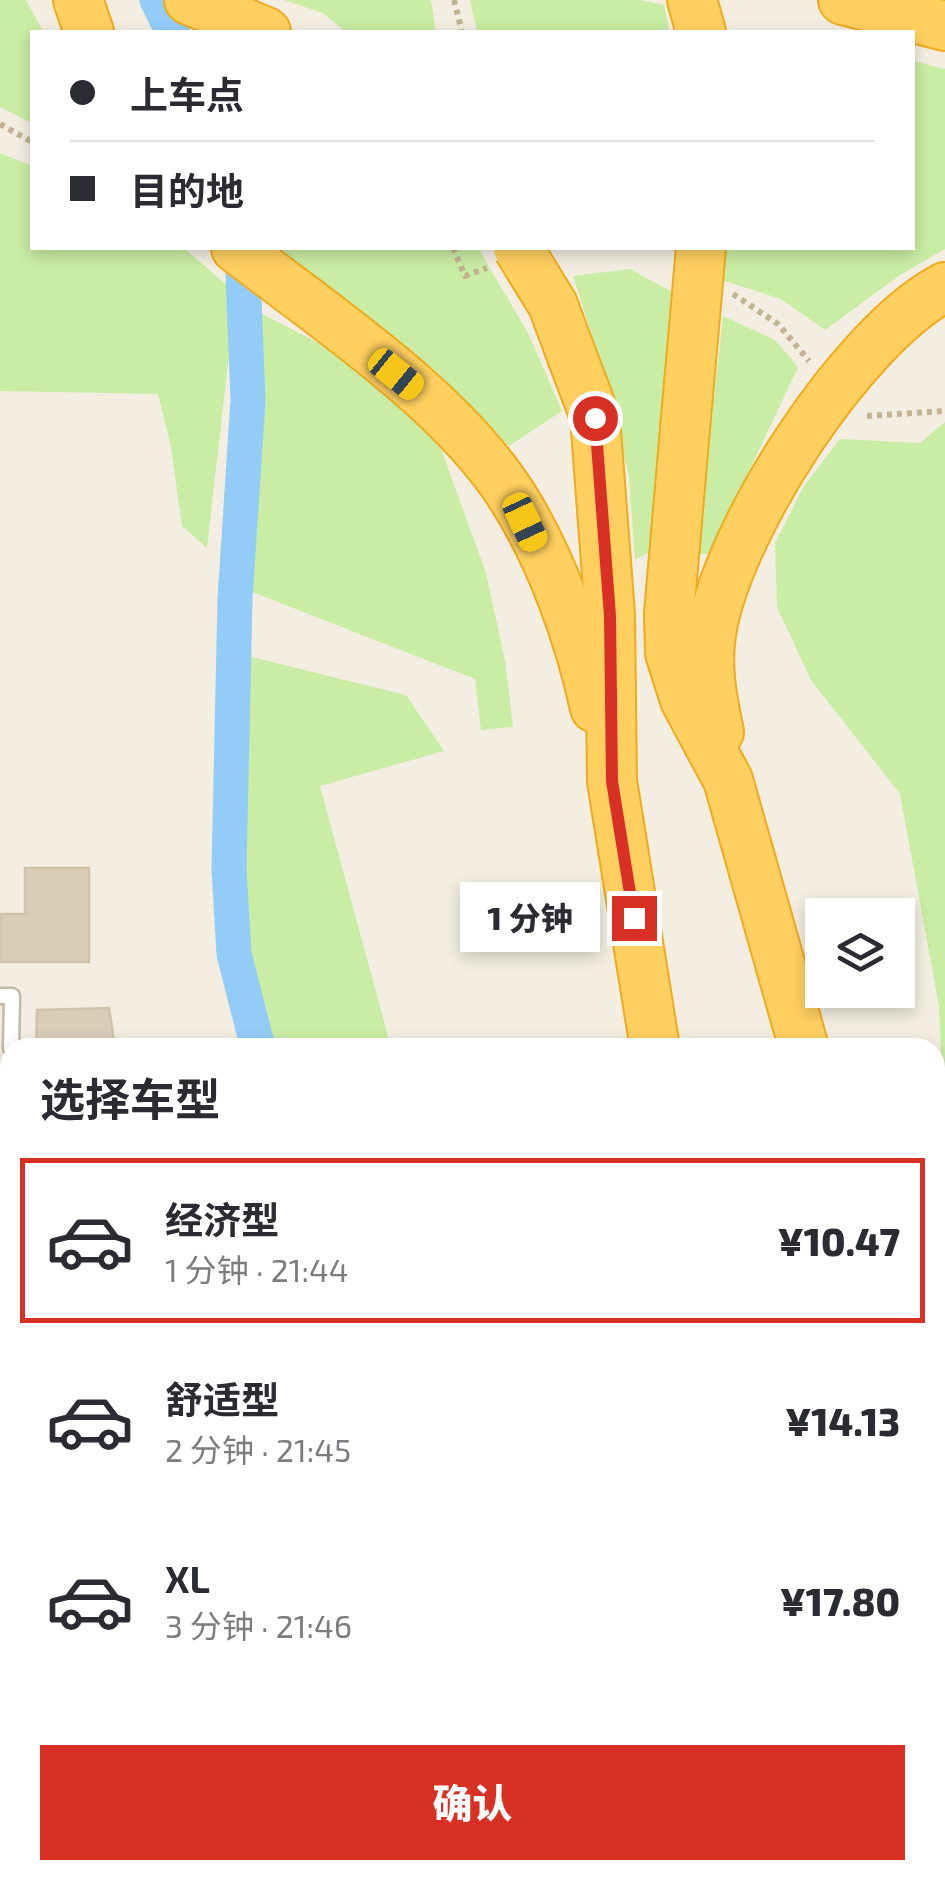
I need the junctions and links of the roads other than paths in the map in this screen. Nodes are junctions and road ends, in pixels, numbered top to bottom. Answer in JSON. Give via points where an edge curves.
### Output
{"nodes":[{"id":1,"x":78,"y":0,"type":"edge"},
{"id":2,"x":189,"y":0,"type":"edge"},
{"id":3,"x":692,"y":0,"type":"edge"},
{"id":4,"x":843,"y":0,"type":"edge"},
{"id":5,"x":251,"y":25,"type":"edge"},
{"id":6,"x":945,"y":26,"type":"edge"},
{"id":7,"x":88,"y":30,"type":"edge"},
{"id":8,"x":700,"y":30,"type":"edge"},
{"id":9,"x":239,"y":250,"type":"edge"},
{"id":10,"x":519,"y":250,"type":"edge"},
{"id":11,"x":701,"y":250,"type":"edge"},
{"id":12,"x":945,"y":287,"type":"edge"},
{"id":13,"x":728,"y":780,"type":"junction"},
{"id":14,"x":612,"y":781,"type":"junction"},
{"id":15,"x":0,"y":996,"type":"edge"},
{"id":16,"x":10,"y":1038,"type":"edge"},
{"id":17,"x":654,"y":1038,"type":"edge"},
{"id":18,"x":802,"y":1038,"type":"edge"}],
"edges":[{"from":1,"to":7,"type":"highway"},
{"from":2,"to":5,"type":"highway"},
{"from":3,"to":8,"type":"highway"},
{"from":4,"to":6,"type":"highway"},
{"from":9,"to":14,"type":"highway","via":[[419,392],[512,496],[590,681]]},
{"from":10,"to":14,"type":"highway","bridge":true,"via":[[552,305],[595,418]]},
{"from":11,"to":13,"type":"highway","bridge":true,"via":[[668,614],[670,653],[685,700]]},
{"from":12,"to":13,"type":"highway","via":[[872,347],[818,415],[773,479],[727,578],[711,636],[710,680]]},
{"from":13,"to":18,"type":"highway"},
{"from":14,"to":17,"type":"highway"},
{"from":15,"to":16,"type":"lane","via":[[12,996]]}]}
